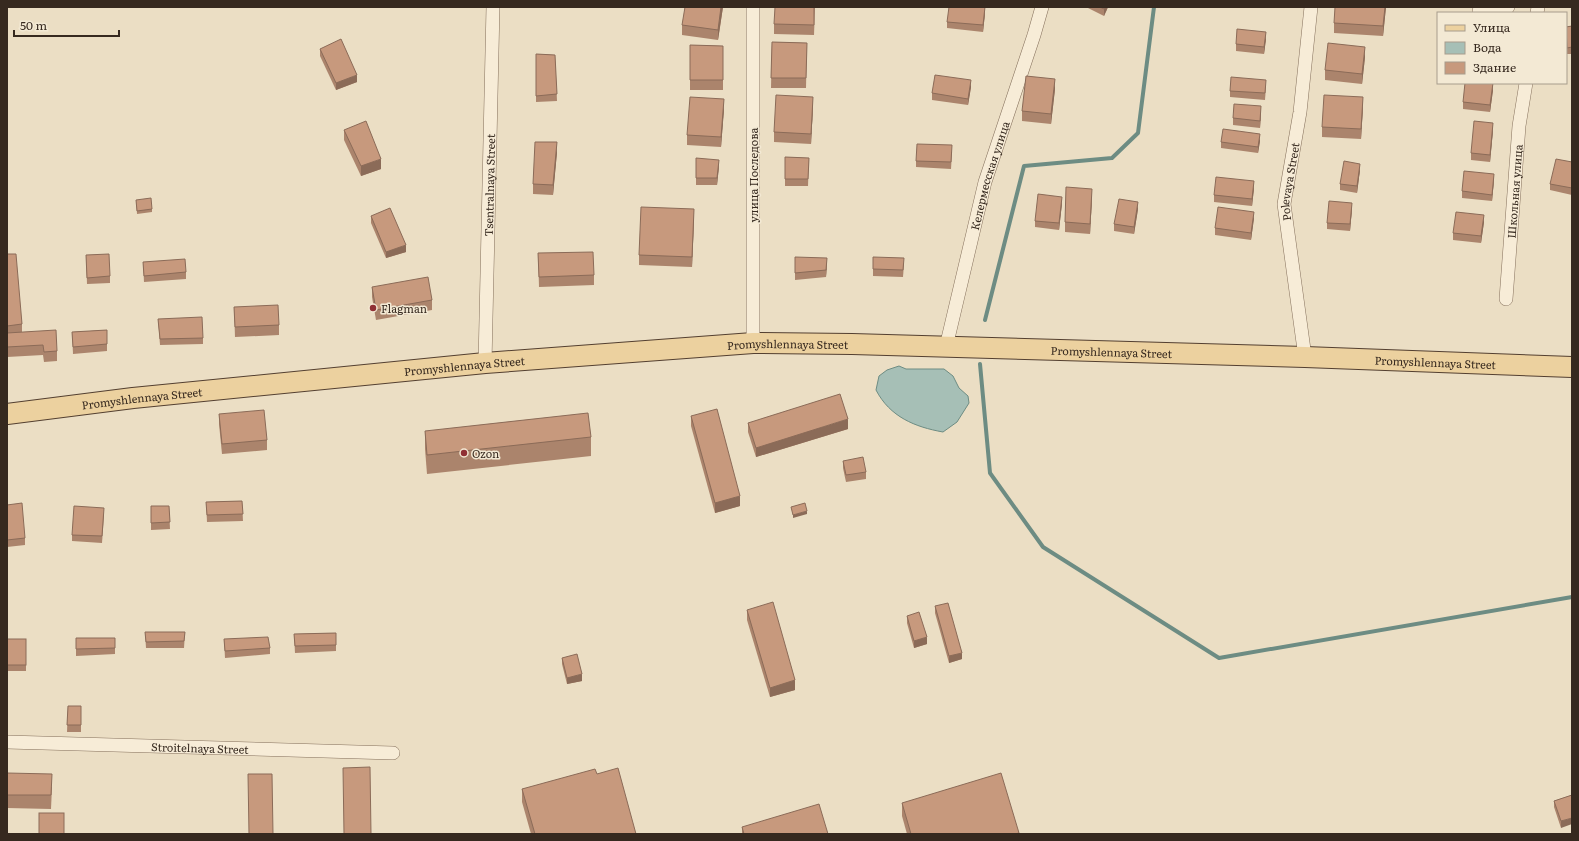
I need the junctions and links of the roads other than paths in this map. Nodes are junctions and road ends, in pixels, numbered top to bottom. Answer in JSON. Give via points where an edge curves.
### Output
{"nodes":[{"id":1,"x":493,"y":7,"type":"edge"},
{"id":2,"x":753,"y":7,"type":"edge"},
{"id":3,"x":1042,"y":7,"type":"edge"},
{"id":4,"x":1312,"y":7,"type":"edge"},
{"id":5,"x":1508,"y":7,"type":"edge"},
{"id":6,"x":1479,"y":11,"type":"dead end"},
{"id":7,"x":1526,"y":84,"type":"edge"},
{"id":8,"x":1506,"y":300,"type":"dead end"},
{"id":9,"x":753,"y":343,"type":"junction"},
{"id":10,"x":946,"y":347,"type":"junction"},
{"id":11,"x":1305,"y":357,"type":"junction"},
{"id":12,"x":485,"y":363,"type":"junction"},
{"id":13,"x":1572,"y":367,"type":"edge"},
{"id":14,"x":7,"y":414,"type":"edge"},
{"id":15,"x":7,"y":742,"type":"edge"},
{"id":16,"x":393,"y":753,"type":"dead end"}],
"edges":[{"from":1,"to":12,"type":"street","name":"Tsentralnaya Street"},
{"from":2,"to":9,"type":"street","name":"улица Последова"},
{"from":3,"to":10,"type":"street","name":"Келермесская улица","via":[[985,182]]},
{"from":4,"to":11,"type":"street","name":"Polevaya Street","via":[[1300,112],[1284,204]]},
{"from":5,"to":6,"type":"street"},
{"from":7,"to":8,"type":"street","name":"Школьная улица","via":[[1519,126]]},
{"from":9,"to":10,"type":"main road","name":"Promyshlennaya Street"},
{"from":9,"to":12,"type":"main road","name":"Promyshlennaya Street"},
{"from":10,"to":11,"type":"main road","name":"Promyshlennaya Street"},
{"from":11,"to":13,"type":"main road","name":"Promyshlennaya Street"},
{"from":12,"to":14,"type":"main road","name":"Promyshlennaya Street","via":[[133,398]]},
{"from":15,"to":16,"type":"street","name":"Stroitelnaya Street"}]}
